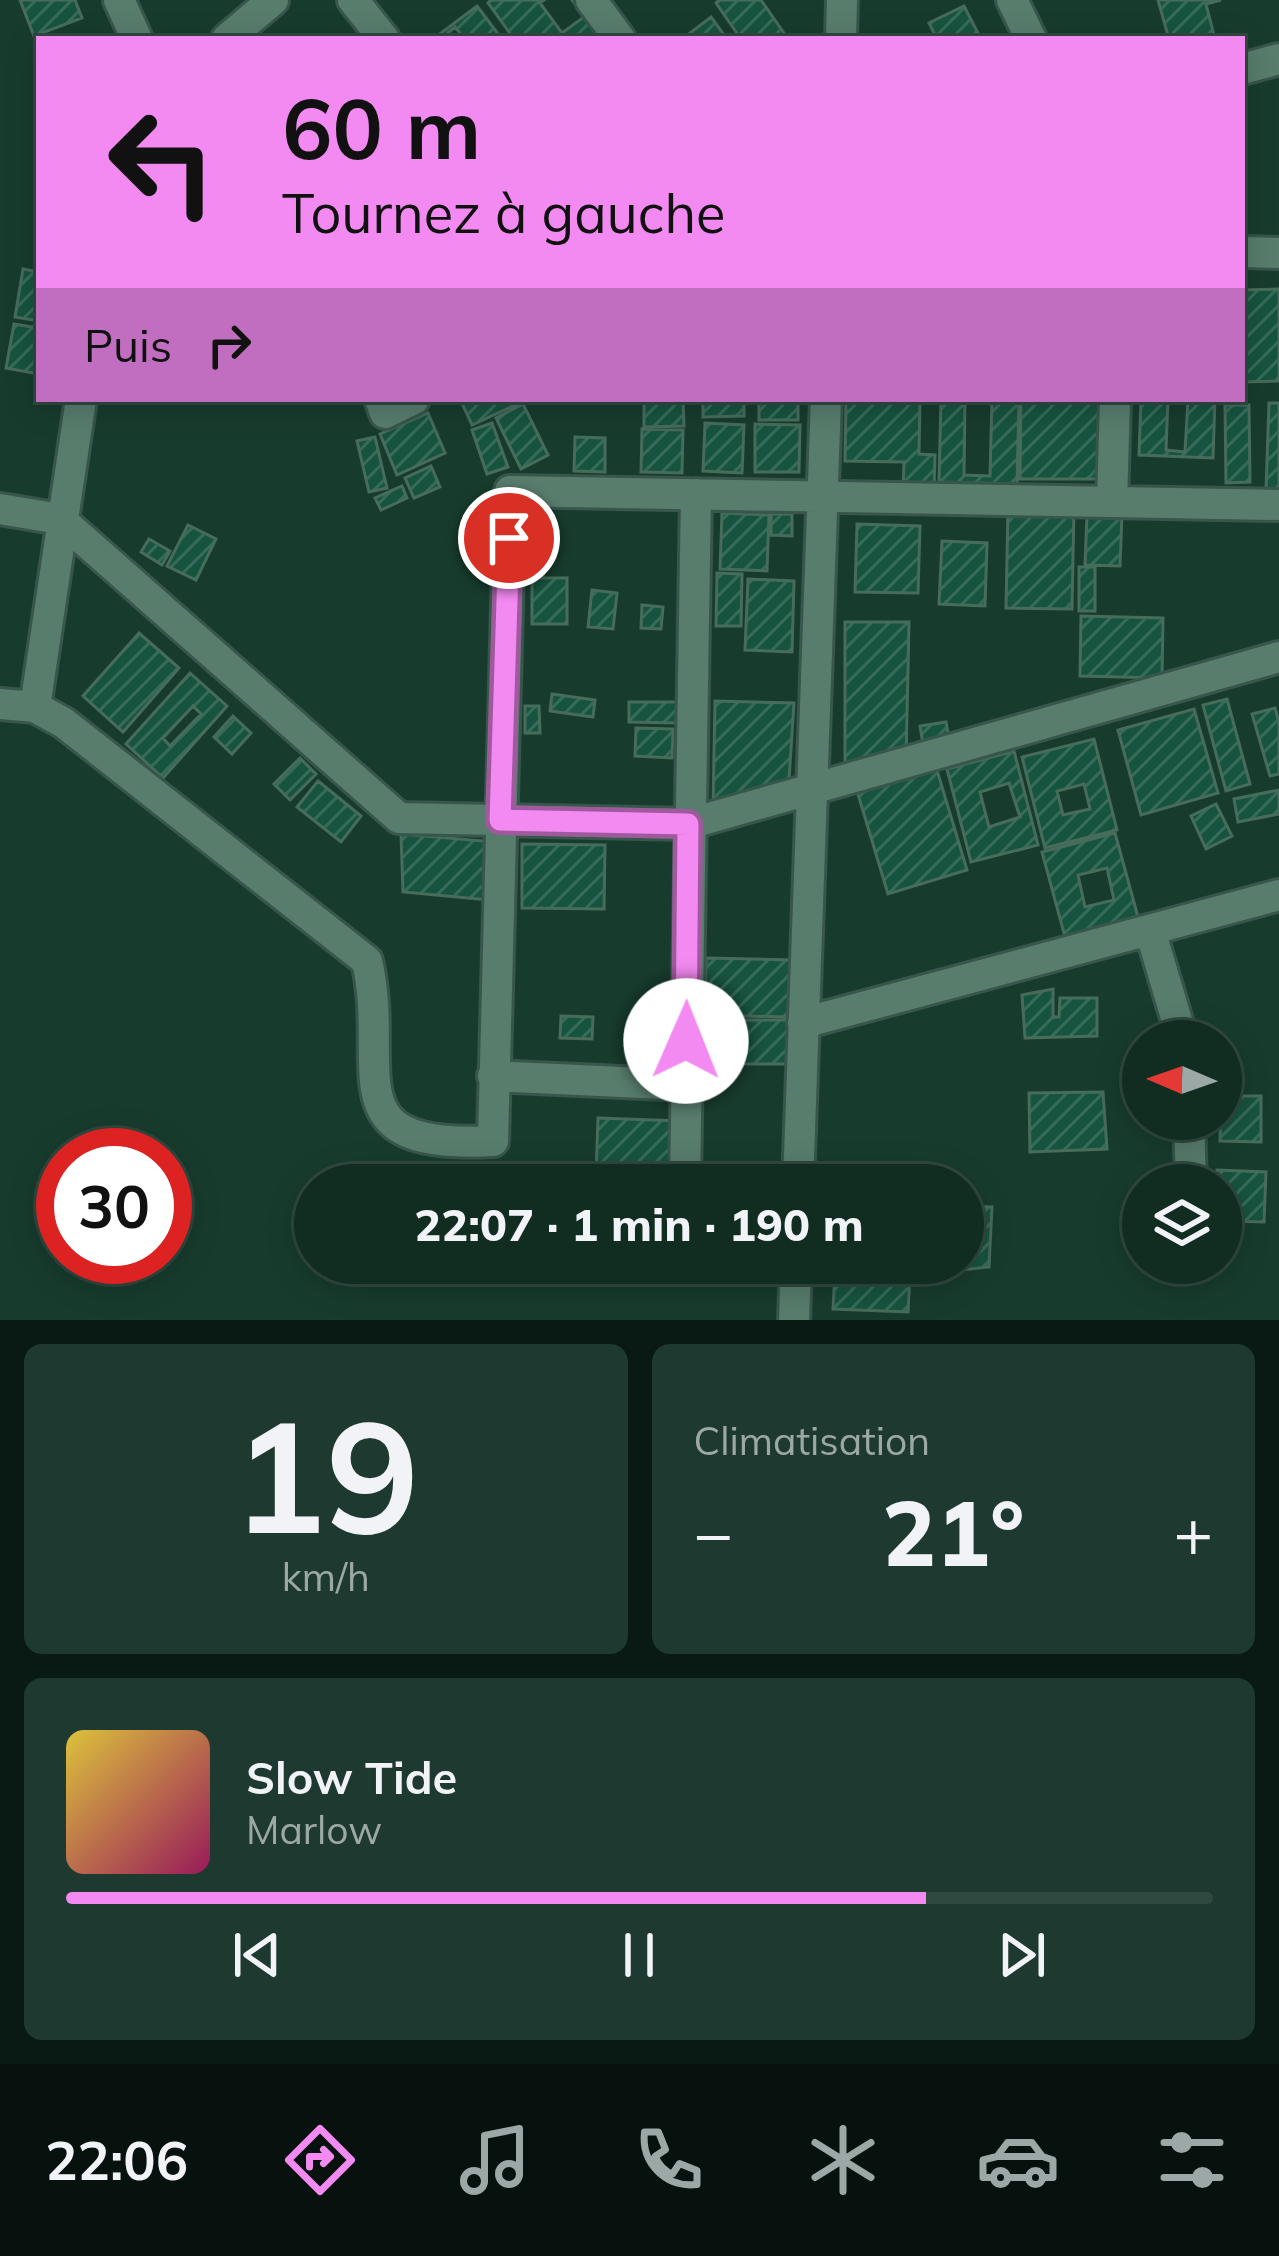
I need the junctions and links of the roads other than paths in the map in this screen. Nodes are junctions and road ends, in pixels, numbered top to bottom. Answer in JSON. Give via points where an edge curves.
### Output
{"nodes":[{"id":1,"x":119,"y":0,"type":"edge"},
{"id":2,"x":273,"y":0,"type":"edge"},
{"id":3,"x":353,"y":0,"type":"edge"},
{"id":4,"x":591,"y":0,"type":"edge"},
{"id":5,"x":842,"y":0,"type":"edge"},
{"id":6,"x":1012,"y":0,"type":"edge"},
{"id":7,"x":136,"y":36,"type":"edge"},
{"id":8,"x":231,"y":36,"type":"edge"},
{"id":9,"x":382,"y":36,"type":"edge"},
{"id":10,"x":618,"y":36,"type":"edge"},
{"id":11,"x":841,"y":36,"type":"edge"},
{"id":12,"x":1030,"y":36,"type":"edge"},
{"id":13,"x":1279,"y":59,"type":"edge"},
{"id":14,"x":1245,"y":67,"type":"edge"},
{"id":15,"x":1245,"y":252,"type":"edge"},
{"id":16,"x":1279,"y":253,"type":"edge"},
{"id":17,"x":80,"y":402,"type":"edge"},
{"id":18,"x":381,"y":402,"type":"edge"},
{"id":19,"x":408,"y":402,"type":"edge"},
{"id":20,"x":826,"y":402,"type":"edge"},
{"id":21,"x":1115,"y":402,"type":"edge"},
{"id":22,"x":696,"y":494,"type":"junction"},
{"id":23,"x":823,"y":496,"type":"junction"},
{"id":24,"x":1112,"y":502,"type":"junction"},
{"id":25,"x":1279,"y":505,"type":"edge"},
{"id":26,"x":0,"y":509,"type":"edge"},
{"id":27,"x":60,"y":520,"type":"junction"},
{"id":28,"x":1279,"y":657,"type":"edge"},
{"id":29,"x":0,"y":704,"type":"edge"},
{"id":30,"x":35,"y":707,"type":"junction"},
{"id":31,"x":811,"y":789,"type":"junction"},
{"id":32,"x":500,"y":820,"type":"junction"},
{"id":33,"x":688,"y":824,"type":"junction"},
{"id":34,"x":1279,"y":896,"type":"edge"},
{"id":35,"x":1150,"y":930,"type":"junction"},
{"id":36,"x":1177,"y":1020,"type":"edge"},
{"id":37,"x":803,"y":1023,"type":"junction"},
{"id":38,"x":493,"y":1076,"type":"junction"},
{"id":39,"x":686,"y":1085,"type":"junction"},
{"id":40,"x":685,"y":1164,"type":"edge"},
{"id":41,"x":799,"y":1164,"type":"edge"},
{"id":42,"x":795,"y":1284,"type":"edge"},
{"id":43,"x":794,"y":1320,"type":"edge"}],
"edges":[{"from":1,"to":7,"type":"street"},
{"from":2,"to":8,"type":"street"},
{"from":3,"to":9,"type":"street"},
{"from":4,"to":10,"type":"street"},
{"from":5,"to":11,"type":"street"},
{"from":6,"to":12,"type":"street"},
{"from":13,"to":14,"type":"street"},
{"from":15,"to":16,"type":"street"},
{"from":17,"to":27,"type":"street"},
{"from":18,"to":19,"type":"street","via":[[385,413]]},
{"from":20,"to":23,"type":"street"},
{"from":21,"to":24,"type":"street"},
{"from":22,"to":23,"type":"street"},
{"from":22,"to":32,"type":"street","via":[[510,491]]},
{"from":22,"to":33,"type":"street"},
{"from":23,"to":24,"type":"street"},
{"from":23,"to":31,"type":"street"},
{"from":24,"to":25,"type":"street"},
{"from":26,"to":27,"type":"street"},
{"from":27,"to":30,"type":"street"},
{"from":27,"to":32,"type":"street","via":[[399,818]]},
{"from":28,"to":31,"type":"street"},
{"from":29,"to":30,"type":"street"},
{"from":30,"to":38,"type":"street","via":[[367,961],[374,1083],[391,1125],[452,1144],[493,1141]]},
{"from":31,"to":33,"type":"street"},
{"from":31,"to":37,"type":"street"},
{"from":32,"to":33,"type":"street"},
{"from":32,"to":38,"type":"street"},
{"from":33,"to":39,"type":"street"},
{"from":34,"to":35,"type":"street"},
{"from":35,"to":36,"type":"street"},
{"from":35,"to":37,"type":"street"},
{"from":37,"to":41,"type":"street"},
{"from":38,"to":39,"type":"street"},
{"from":39,"to":40,"type":"street"},
{"from":42,"to":43,"type":"street"}]}
